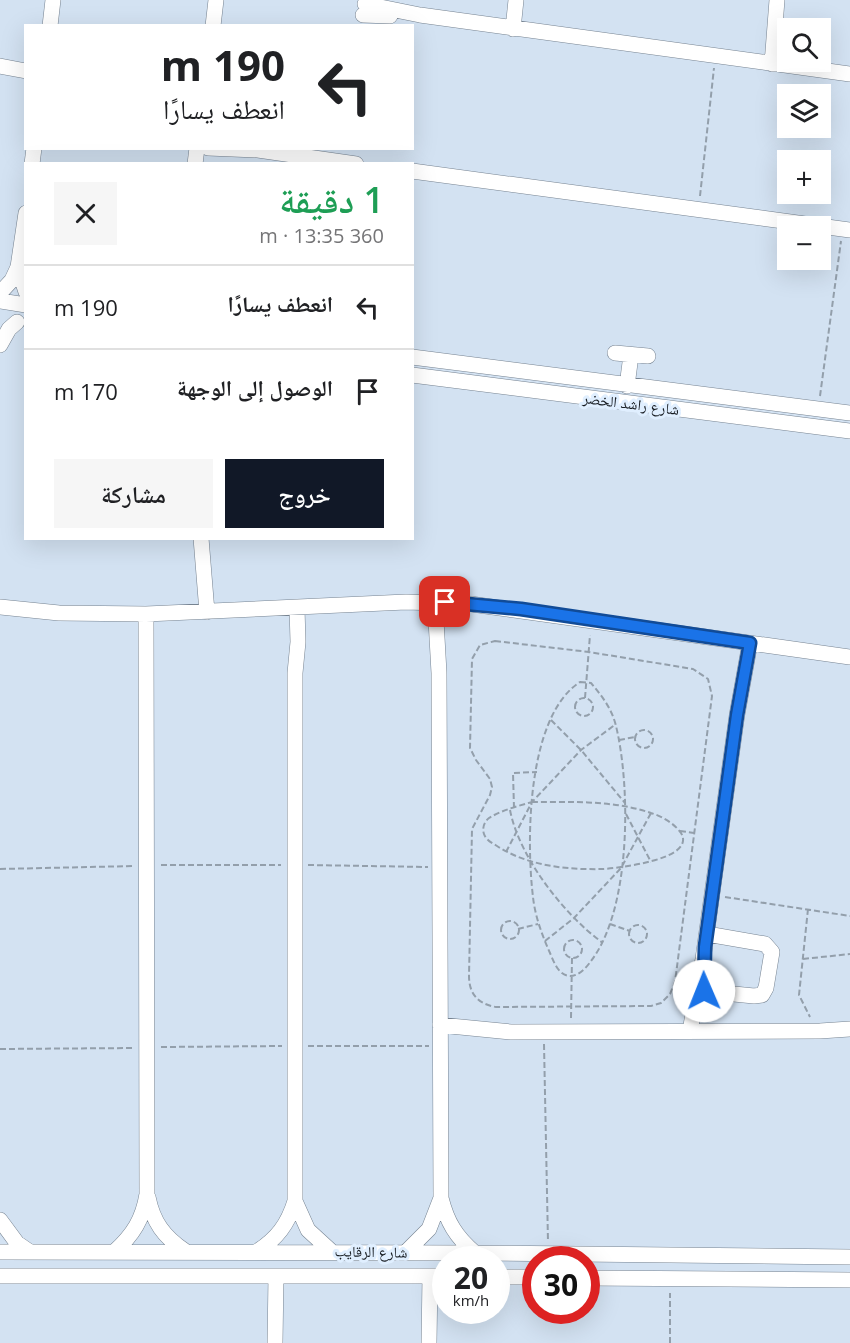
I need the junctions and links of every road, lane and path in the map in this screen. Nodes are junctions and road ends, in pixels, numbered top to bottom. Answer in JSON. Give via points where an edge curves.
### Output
{"nodes":[{"id":1,"x":53,"y":0,"type":"edge"},
{"id":2,"x":216,"y":0,"type":"edge"},
{"id":3,"x":508,"y":0,"type":"edge"},
{"id":4,"x":516,"y":0,"type":"edge"},
{"id":5,"x":775,"y":0,"type":"edge"},
{"id":6,"x":364,"y":11,"type":"edge"},
{"id":7,"x":50,"y":24,"type":"edge"},
{"id":8,"x":213,"y":24,"type":"edge"},
{"id":9,"x":508,"y":28,"type":"junction"},
{"id":10,"x":715,"y":56,"type":"junction"},
{"id":11,"x":0,"y":59,"type":"edge"},
{"id":12,"x":24,"y":61,"type":"edge"},
{"id":13,"x":766,"y":63,"type":"junction"},
{"id":14,"x":0,"y":66,"type":"edge"},
{"id":15,"x":24,"y":71,"type":"edge"},
{"id":16,"x":850,"y":74,"type":"edge"},
{"id":17,"x":267,"y":150,"type":"edge"},
{"id":18,"x":347,"y":157,"type":"edge"},
{"id":19,"x":414,"y":171,"type":"edge"},
{"id":20,"x":699,"y":210,"type":"junction"},
{"id":21,"x":24,"y":226,"type":"edge"},
{"id":22,"x":846,"y":230,"type":"edge"},
{"id":23,"x":18,"y":267,"type":"junction"},
{"id":24,"x":24,"y":286,"type":"edge"},
{"id":25,"x":0,"y":293,"type":"edge"},
{"id":26,"x":0,"y":301,"type":"edge"},
{"id":27,"x":24,"y":305,"type":"edge"},
{"id":28,"x":0,"y":320,"type":"edge"},
{"id":29,"x":21,"y":323,"type":"edge"},
{"id":30,"x":0,"y":345,"type":"edge"},
{"id":31,"x":615,"y":353,"type":"dead end"},
{"id":32,"x":631,"y":355,"type":"junction"},
{"id":33,"x":648,"y":356,"type":"dead end"},
{"id":34,"x":414,"y":357,"type":"edge"},
{"id":35,"x":414,"y":375,"type":"edge"},
{"id":36,"x":627,"y":386,"type":"junction"},
{"id":37,"x":819,"y":408,"type":"junction"},
{"id":38,"x":850,"y":412,"type":"edge"},
{"id":39,"x":850,"y":431,"type":"edge"},
{"id":40,"x":201,"y":542,"type":"edge"},
{"id":41,"x":440,"y":602,"type":"junction"},
{"id":42,"x":0,"y":607,"type":"edge"},
{"id":43,"x":293,"y":608,"type":"junction"},
{"id":44,"x":201,"y":612,"type":"junction"},
{"id":45,"x":59,"y":613,"type":"junction"},
{"id":46,"x":146,"y":614,"type":"junction"},
{"id":47,"x":0,"y":617,"type":"edge"},
{"id":48,"x":592,"y":620,"type":"junction"},
{"id":49,"x":745,"y":642,"type":"junction"},
{"id":50,"x":589,"y":652,"type":"junction"},
{"id":51,"x":850,"y":657,"type":"edge"},
{"id":52,"x":586,"y":682,"type":"junction"},
{"id":53,"x":585,"y":698,"type":"junction"},
{"id":54,"x":550,"y":719,"type":"junction"},
{"id":55,"x":616,"y":724,"type":"junction"},
{"id":56,"x":635,"y":737,"type":"junction"},
{"id":57,"x":619,"y":740,"type":"junction"},
{"id":58,"x":581,"y":750,"type":"junction"},
{"id":59,"x":537,"y":772,"type":"junction"},
{"id":60,"x":532,"y":802,"type":"junction"},
{"id":61,"x":625,"y":805,"type":"junction"},
{"id":62,"x":514,"y":808,"type":"junction"},
{"id":63,"x":510,"y":809,"type":"junction"},
{"id":64,"x":626,"y":813,"type":"junction"},
{"id":65,"x":651,"y":813,"type":"junction"},
{"id":66,"x":516,"y":830,"type":"junction"},
{"id":67,"x":680,"y":831,"type":"junction"},
{"id":68,"x":694,"y":833,"type":"junction"},
{"id":69,"x":638,"y":837,"type":"junction"},
{"id":70,"x":506,"y":852,"type":"junction"},
{"id":71,"x":531,"y":862,"type":"junction"},
{"id":72,"x":651,"y":862,"type":"junction"},
{"id":73,"x":147,"y":865,"type":"junction"},
{"id":74,"x":295,"y":865,"type":"junction"},
{"id":75,"x":440,"y":867,"type":"junction"},
{"id":76,"x":621,"y":868,"type":"junction"},
{"id":77,"x":0,"y":869,"type":"edge"},
{"id":78,"x":712,"y":895,"type":"junction"},
{"id":79,"x":808,"y":909,"type":"junction"},
{"id":80,"x":850,"y":916,"type":"edge"},
{"id":81,"x":574,"y":918,"type":"junction"},
{"id":82,"x":538,"y":924,"type":"junction"},
{"id":83,"x":610,"y":924,"type":"junction"},
{"id":84,"x":518,"y":929,"type":"junction"},
{"id":85,"x":630,"y":932,"type":"junction"},
{"id":86,"x":707,"y":934,"type":"junction"},
{"id":87,"x":544,"y":941,"type":"junction"},
{"id":88,"x":603,"y":943,"type":"junction"},
{"id":89,"x":850,"y":954,"type":"edge"},
{"id":90,"x":572,"y":958,"type":"junction"},
{"id":91,"x":704,"y":959,"type":"junction"},
{"id":92,"x":803,"y":959,"type":"junction"},
{"id":93,"x":571,"y":976,"type":"junction"},
{"id":94,"x":704,"y":991,"type":"junction"},
{"id":95,"x":571,"y":1007,"type":"junction"},
{"id":96,"x":850,"y":1029,"type":"edge"},
{"id":97,"x":696,"y":1031,"type":"junction"},
{"id":98,"x":819,"y":1031,"type":"junction"},
{"id":99,"x":544,"y":1032,"type":"junction"},
{"id":100,"x":571,"y":1032,"type":"junction"},
{"id":101,"x":850,"y":1036,"type":"edge"},
{"id":102,"x":440,"y":1037,"type":"junction"},
{"id":103,"x":295,"y":1046,"type":"junction"},
{"id":104,"x":147,"y":1047,"type":"junction"},
{"id":105,"x":0,"y":1049,"type":"edge"},
{"id":106,"x":147,"y":1194,"type":"junction"},
{"id":107,"x":441,"y":1198,"type":"junction"},
{"id":108,"x":296,"y":1201,"type":"junction"},
{"id":109,"x":0,"y":1220,"type":"edge"},
{"id":110,"x":467,"y":1246,"type":"edge"},
{"id":111,"x":549,"y":1246,"type":"edge"},
{"id":112,"x":184,"y":1251,"type":"junction"},
{"id":113,"x":0,"y":1252,"type":"edge"},
{"id":114,"x":30,"y":1252,"type":"junction"},
{"id":115,"x":114,"y":1252,"type":"junction"},
{"id":116,"x":256,"y":1252,"type":"junction"},
{"id":117,"x":332,"y":1252,"type":"junction"},
{"id":118,"x":405,"y":1253,"type":"junction"},
{"id":119,"x":432,"y":1253,"type":"edge"},
{"id":120,"x":600,"y":1254,"type":"edge"},
{"id":121,"x":847,"y":1255,"type":"edge"},
{"id":122,"x":0,"y":1276,"type":"edge"},
{"id":123,"x":276,"y":1276,"type":"junction"},
{"id":124,"x":432,"y":1276,"type":"edge"},
{"id":125,"x":600,"y":1278,"type":"edge"},
{"id":126,"x":670,"y":1278,"type":"junction"},
{"id":127,"x":850,"y":1280,"type":"edge"},
{"id":128,"x":432,"y":1321,"type":"edge"},
{"id":129,"x":275,"y":1343,"type":"edge"},
{"id":130,"x":429,"y":1343,"type":"edge"},
{"id":131,"x":670,"y":1343,"type":"edge"}],
"edges":[{"from":1,"to":7,"type":"street"},
{"from":2,"to":8,"type":"street"},
{"from":3,"to":9,"type":"street"},
{"from":4,"to":9,"type":"street"},
{"from":5,"to":13,"type":"street"},
{"from":6,"to":9,"type":"street"},
{"from":9,"to":10,"type":"street"},
{"from":10,"to":13,"type":"street"},
{"from":10,"to":20,"type":"path"},
{"from":11,"to":12,"type":"street"},
{"from":13,"to":16,"type":"street"},
{"from":14,"to":15,"type":"street"},
{"from":17,"to":18,"type":"street"},
{"from":19,"to":20,"type":"street"},
{"from":20,"to":22,"type":"street"},
{"from":21,"to":23,"type":"street"},
{"from":22,"to":37,"type":"path"},
{"from":23,"to":24,"type":"street"},
{"from":23,"to":25,"type":"street"},
{"from":26,"to":27,"type":"street"},
{"from":28,"to":29,"type":"street"},
{"from":29,"to":30,"type":"street","via":[[9,329]]},
{"from":31,"to":32,"type":"street"},
{"from":32,"to":33,"type":"street"},
{"from":32,"to":36,"type":"street"},
{"from":34,"to":36,"type":"street","name":"شارع راشد الخضر"},
{"from":35,"to":39,"type":"street","name":"شارع راشد الخضر"},
{"from":36,"to":37,"type":"street","name":"شارع راشد الخضر"},
{"from":37,"to":38,"type":"street","name":"شارع راشد الخضر"},
{"from":40,"to":44,"type":"street"},
{"from":41,"to":43,"type":"street"},
{"from":41,"to":48,"type":"street"},
{"from":41,"to":75,"type":"street"},
{"from":42,"to":45,"type":"street"},
{"from":43,"to":44,"type":"street"},
{"from":43,"to":74,"type":"street"},
{"from":44,"to":46,"type":"street"},
{"from":45,"to":46,"type":"street"},
{"from":45,"to":47,"type":"street"},
{"from":46,"to":73,"type":"street"},
{"from":48,"to":49,"type":"street"},
{"from":48,"to":50,"type":"path"},
{"from":49,"to":51,"type":"street"},
{"from":49,"to":78,"type":"street"},
{"from":50,"to":52,"type":"path"},
{"from":50,"to":68,"type":"path","via":[[693,669],[708,679],[712,696]]},
{"from":50,"to":95,"type":"path","via":[[495,641],[480,645],[472,658],[470,748],[492,787],[472,829],[469,985],[479,1001],[487,1005]]},
{"from":52,"to":53,"type":"path"},
{"from":52,"to":54,"type":"path","via":[[570,689]]},
{"from":52,"to":55,"type":"path","via":[[602,695]]},
{"from":53,"to":53,"type":"path","via":[[576,705],[581,715],[589,714],[593,707]]},
{"from":54,"to":58,"type":"path"},
{"from":54,"to":59,"type":"path"},
{"from":55,"to":57,"type":"path"},
{"from":55,"to":58,"type":"path"},
{"from":56,"to":56,"type":"path","via":[[640,747],[648,747],[653,740],[645,731]]},
{"from":56,"to":57,"type":"path"},
{"from":57,"to":61,"type":"path"},
{"from":58,"to":60,"type":"path"},
{"from":58,"to":61,"type":"path"},
{"from":59,"to":60,"type":"path"},
{"from":59,"to":62,"type":"path","via":[[513,773]]},
{"from":60,"to":61,"type":"path"},
{"from":60,"to":62,"type":"path"},
{"from":60,"to":66,"type":"path"},
{"from":60,"to":71,"type":"path"},
{"from":61,"to":64,"type":"path"},
{"from":61,"to":65,"type":"path"},
{"from":62,"to":63,"type":"path"},
{"from":63,"to":66,"type":"path"},
{"from":63,"to":70,"type":"path","via":[[490,818],[483,826],[487,840]]},
{"from":64,"to":69,"type":"path"},
{"from":64,"to":76,"type":"path"},
{"from":65,"to":67,"type":"path"},
{"from":65,"to":69,"type":"path"},
{"from":66,"to":70,"type":"path"},
{"from":66,"to":71,"type":"path"},
{"from":67,"to":68,"type":"path"},
{"from":67,"to":72,"type":"path","via":[[681,844],[672,853]]},
{"from":68,"to":95,"type":"path","via":[[675,982],[670,994],[651,1006]]},
{"from":69,"to":72,"type":"path"},
{"from":69,"to":76,"type":"path"},
{"from":70,"to":71,"type":"path"},
{"from":71,"to":76,"type":"path"},
{"from":71,"to":81,"type":"path"},
{"from":71,"to":82,"type":"path"},
{"from":72,"to":76,"type":"path"},
{"from":73,"to":74,"type":"path"},
{"from":73,"to":77,"type":"path"},
{"from":73,"to":104,"type":"street"},
{"from":74,"to":75,"type":"path"},
{"from":74,"to":103,"type":"street"},
{"from":75,"to":102,"type":"street"},
{"from":76,"to":81,"type":"path"},
{"from":76,"to":83,"type":"path"},
{"from":78,"to":79,"type":"path"},
{"from":78,"to":86,"type":"street"},
{"from":79,"to":80,"type":"path"},
{"from":79,"to":92,"type":"path"},
{"from":81,"to":87,"type":"path"},
{"from":81,"to":88,"type":"path"},
{"from":82,"to":84,"type":"path"},
{"from":82,"to":87,"type":"path"},
{"from":83,"to":85,"type":"path"},
{"from":83,"to":88,"type":"path"},
{"from":84,"to":84,"type":"path","via":[[514,922],[506,922],[501,932],[506,938],[513,938]]},
{"from":85,"to":85,"type":"path","via":[[635,942],[643,941],[647,934],[639,925]]},
{"from":86,"to":91,"type":"street"},
{"from":86,"to":94,"type":"street","via":[[765,944],[772,952],[762,994]]},
{"from":87,"to":93,"type":"path","via":[[556,967]]},
{"from":88,"to":93,"type":"path","via":[[589,964]]},
{"from":89,"to":92,"type":"path"},
{"from":90,"to":90,"type":"path","via":[[581,952],[574,941],[567,943],[564,950]]},
{"from":90,"to":93,"type":"path"},
{"from":91,"to":94,"type":"street"},
{"from":91,"to":97,"type":"street"},
{"from":92,"to":98,"type":"path","via":[[801,1002]]},
{"from":93,"to":95,"type":"path"},
{"from":94,"to":97,"type":"street"},
{"from":95,"to":100,"type":"path"},
{"from":96,"to":98,"type":"street"},
{"from":97,"to":98,"type":"street"},
{"from":97,"to":100,"type":"street"},
{"from":98,"to":101,"type":"street"},
{"from":99,"to":100,"type":"street"},
{"from":99,"to":102,"type":"street"},
{"from":99,"to":111,"type":"path"},
{"from":102,"to":103,"type":"path"},
{"from":102,"to":107,"type":"street"},
{"from":103,"to":104,"type":"path"},
{"from":103,"to":108,"type":"street"},
{"from":104,"to":105,"type":"path"},
{"from":104,"to":106,"type":"street"},
{"from":106,"to":112,"type":"street","via":[[159,1227]]},
{"from":106,"to":115,"type":"street","via":[[137,1227]]},
{"from":107,"to":110,"type":"street","via":[[452,1229]]},
{"from":107,"to":118,"type":"street","via":[[429,1229]]},
{"from":108,"to":116,"type":"street","via":[[282,1231]]},
{"from":108,"to":117,"type":"street","via":[[308,1230]]},
{"from":109,"to":114,"type":"street","via":[[17,1243]]},
{"from":112,"to":115,"type":"street","name":"شارع الرقايب"},
{"from":112,"to":116,"type":"street","name":"شارع الرقايب"},
{"from":113,"to":114,"type":"street","name":"شارع الرقايب"},
{"from":114,"to":115,"type":"street","name":"شارع الرقايب"},
{"from":116,"to":117,"type":"street","name":"شارع الرقايب"},
{"from":117,"to":118,"type":"street","name":"شارع الرقايب"},
{"from":118,"to":119,"type":"street","name":"شارع الرقايب"},
{"from":120,"to":121,"type":"street","name":"شارع الرقايب"},
{"from":122,"to":123,"type":"street","name":"شارع الرقايب"},
{"from":123,"to":124,"type":"street","name":"شارع الرقايب"},
{"from":123,"to":129,"type":"street"},
{"from":125,"to":126,"type":"street"},
{"from":126,"to":127,"type":"street"},
{"from":126,"to":131,"type":"path"},
{"from":128,"to":130,"type":"street"}]}
